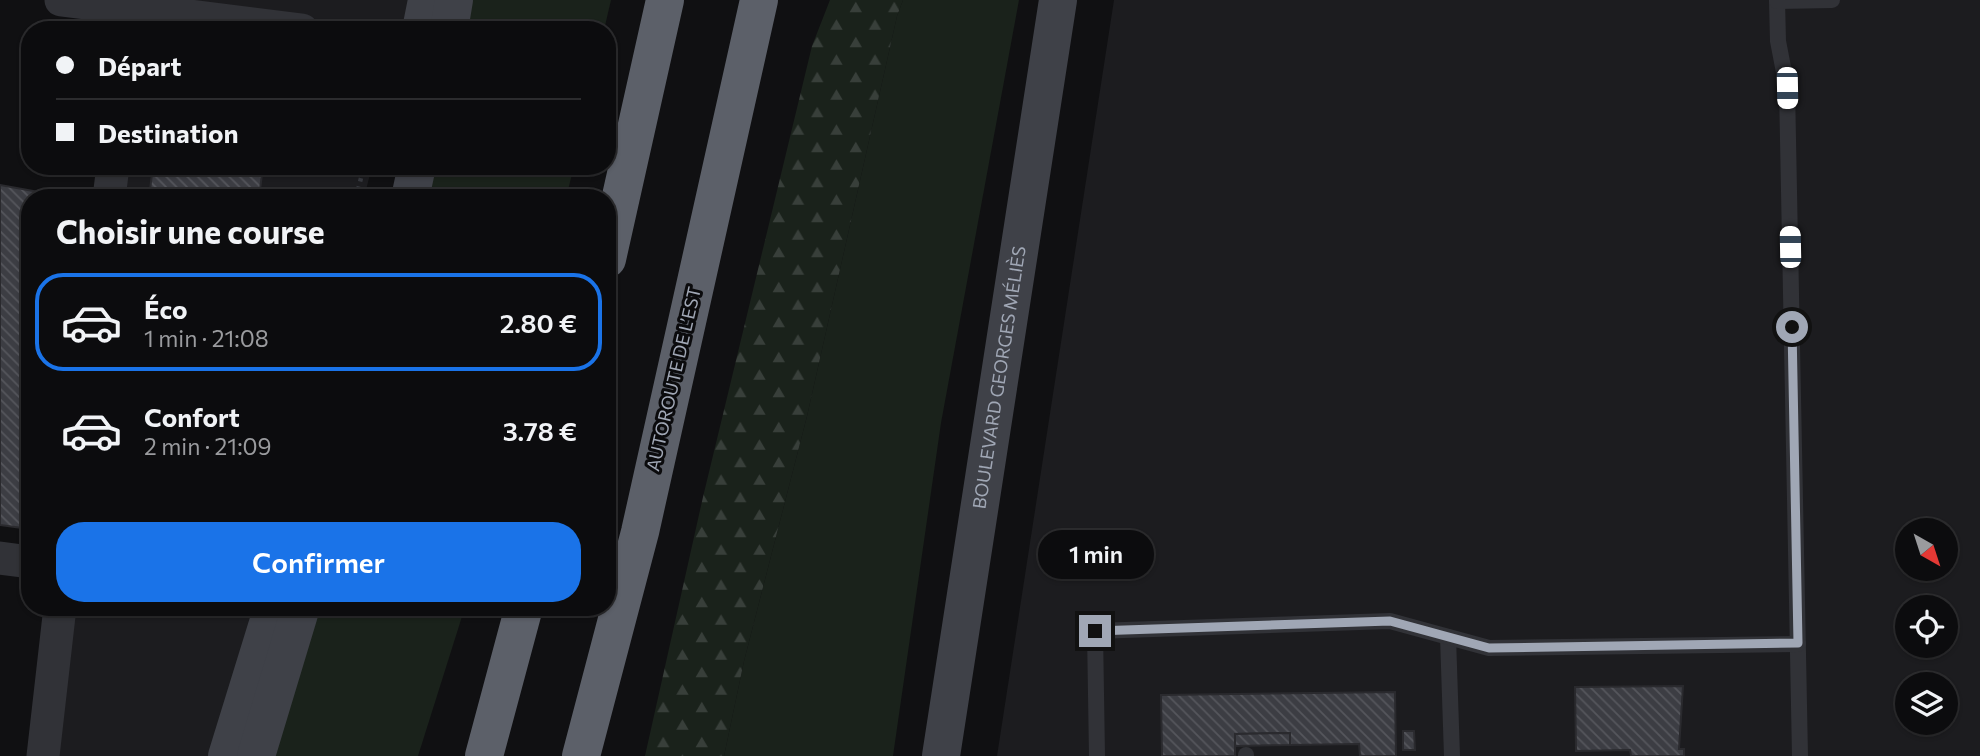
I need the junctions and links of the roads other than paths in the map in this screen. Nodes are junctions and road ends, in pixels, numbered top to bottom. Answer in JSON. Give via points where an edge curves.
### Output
{"nodes":[{"id":1,"x":61,"y":0,"type":"edge"},
{"id":2,"x":427,"y":0,"type":"edge"},
{"id":3,"x":454,"y":0,"type":"edge"},
{"id":4,"x":665,"y":0,"type":"edge"},
{"id":5,"x":759,"y":0,"type":"edge"},
{"id":6,"x":1058,"y":0,"type":"edge"},
{"id":7,"x":1832,"y":0,"type":"edge"},
{"id":8,"x":1777,"y":1,"type":"edge"},
{"id":9,"x":131,"y":13,"type":"edge"},
{"id":10,"x":211,"y":21,"type":"edge"},
{"id":11,"x":423,"y":21,"type":"edge"},
{"id":12,"x":450,"y":21,"type":"edge"},
{"id":13,"x":616,"y":219,"type":"edge"},
{"id":14,"x":0,"y":558,"type":"edge"},
{"id":15,"x":21,"y":561,"type":"edge"},
{"id":16,"x":59,"y":616,"type":"edge"},
{"id":17,"x":270,"y":616,"type":"edge"},
{"id":18,"x":298,"y":616,"type":"edge"},
{"id":19,"x":522,"y":616,"type":"edge"},
{"id":20,"x":1448,"y":637,"type":"junction"},
{"id":21,"x":1798,"y":643,"type":"junction"},
{"id":22,"x":43,"y":756,"type":"edge"},
{"id":23,"x":227,"y":756,"type":"edge"},
{"id":24,"x":256,"y":756,"type":"edge"},
{"id":25,"x":484,"y":756,"type":"edge"},
{"id":26,"x":581,"y":756,"type":"edge"},
{"id":27,"x":941,"y":756,"type":"edge"},
{"id":28,"x":1097,"y":756,"type":"edge"},
{"id":29,"x":1452,"y":756,"type":"edge"},
{"id":30,"x":1800,"y":756,"type":"edge"}],
"edges":[{"from":1,"to":9,"type":"street"},
{"from":2,"to":11,"type":"main road"},
{"from":3,"to":12,"type":"main road"},
{"from":4,"to":13,"type":"highway"},
{"from":5,"to":26,"type":"highway","name":"AUTOROUTE DE L’EST","via":[[640,532]]},
{"from":6,"to":27,"type":"main road","name":"BOULEVARD GEORGES MÉLIÈS"},
{"from":7,"to":8,"type":"lane"},
{"from":8,"to":21,"type":"lane","via":[[1778,41],[1787,88]]},
{"from":9,"to":10,"type":"street"},
{"from":14,"to":15,"type":"street"},
{"from":16,"to":22,"type":"street"},
{"from":17,"to":23,"type":"main road"},
{"from":18,"to":24,"type":"main road"},
{"from":19,"to":25,"type":"highway"},
{"from":20,"to":21,"type":"lane","via":[[1489,648]]},
{"from":20,"to":28,"type":"lane","via":[[1390,621],[1095,631]]},
{"from":20,"to":29,"type":"lane"},
{"from":21,"to":30,"type":"lane"}]}
